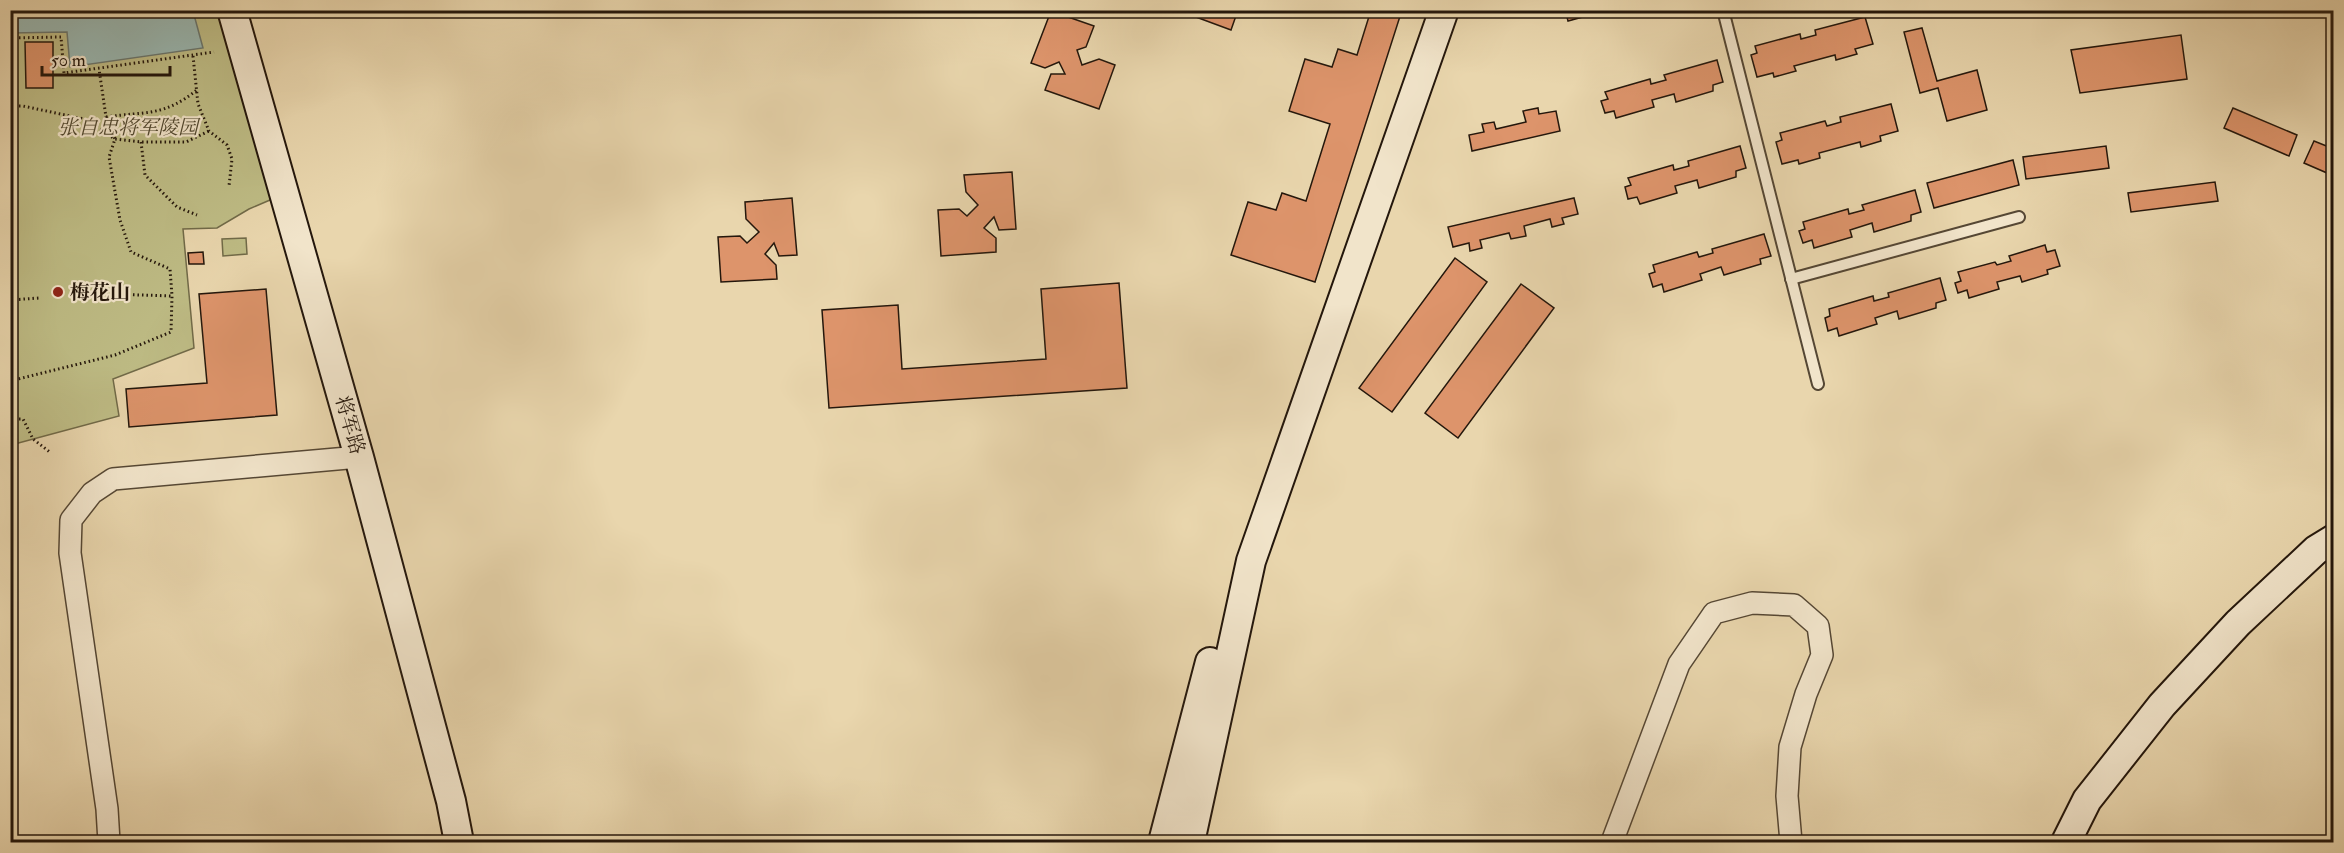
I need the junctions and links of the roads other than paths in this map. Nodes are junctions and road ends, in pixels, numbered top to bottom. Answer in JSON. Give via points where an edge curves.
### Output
{"nodes":[{"id":1,"x":232,"y":10,"type":"edge"},
{"id":2,"x":1444,"y":10,"type":"edge"},
{"id":3,"x":1723,"y":10,"type":"edge"},
{"id":4,"x":2019,"y":217,"type":"dead end"},
{"id":5,"x":1791,"y":279,"type":"junction"},
{"id":6,"x":1319,"y":365,"type":"junction"},
{"id":7,"x":1818,"y":384,"type":"dead end"},
{"id":8,"x":359,"y":457,"type":"junction"},
{"id":9,"x":2334,"y":538,"type":"edge"},
{"id":10,"x":109,"y":843,"type":"edge"},
{"id":11,"x":459,"y":843,"type":"edge"},
{"id":12,"x":1163,"y":843,"type":"edge"},
{"id":13,"x":1190,"y":843,"type":"edge"},
{"id":14,"x":1612,"y":843,"type":"edge"},
{"id":15,"x":1791,"y":843,"type":"edge"},
{"id":16,"x":2066,"y":843,"type":"edge"}],
"edges":[{"from":1,"to":8,"type":"street","name":"将军路"},
{"from":2,"to":6,"type":"street"},
{"from":3,"to":5,"type":"lane"},
{"from":4,"to":5,"type":"lane"},
{"from":5,"to":7,"type":"lane"},
{"from":6,"to":12,"type":"street","via":[[1236,563]]},
{"from":6,"to":13,"type":"street","via":[[1251,561]]},
{"from":8,"to":10,"type":"street","via":[[113,478],[92,493],[71,520],[70,553]]},
{"from":8,"to":11,"type":"street","name":"将军路"},
{"from":9,"to":16,"type":"street","via":[[2238,623],[2162,705],[2087,800]]},
{"from":14,"to":15,"type":"street","via":[[1679,664],[1714,613],[1752,603],[1794,606],[1818,626],[1822,655],[1790,747],[1787,796]]}]}
